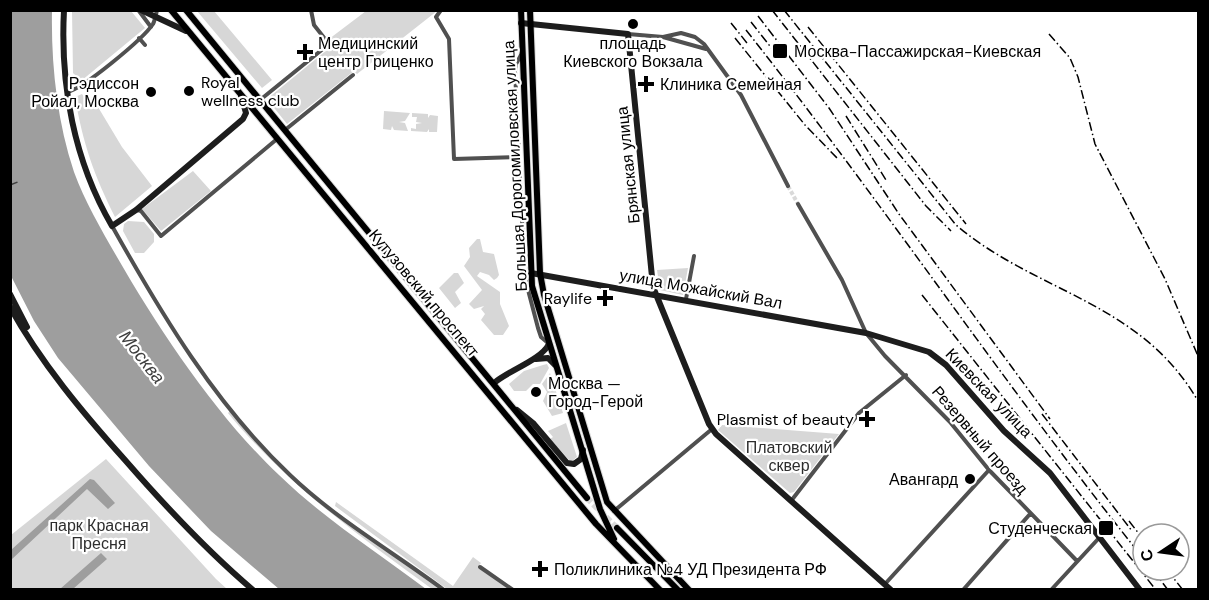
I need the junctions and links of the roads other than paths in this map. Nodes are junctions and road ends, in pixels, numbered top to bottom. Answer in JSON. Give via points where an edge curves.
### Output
{"nodes":[{"id":1,"x":64,"y":10,"type":"edge"},
{"id":2,"x":140,"y":10,"type":"edge"},
{"id":3,"x":157,"y":10,"type":"edge"},
{"id":4,"x":171,"y":10,"type":"edge"},
{"id":5,"x":311,"y":10,"type":"edge"},
{"id":6,"x":441,"y":10,"type":"edge"},
{"id":7,"x":521,"y":10,"type":"edge"},
{"id":8,"x":530,"y":10,"type":"edge"},
{"id":9,"x":189,"y":13,"type":"edge"},
{"id":10,"x":155,"y":18,"type":"junction"},
{"id":11,"x":521,"y":24,"type":"junction"},
{"id":12,"x":529,"y":24,"type":"junction"},
{"id":13,"x":151,"y":27,"type":"junction"},
{"id":14,"x":189,"y":33,"type":"junction"},
{"id":15,"x":628,"y":33,"type":"junction"},
{"id":16,"x":681,"y":33,"type":"junction"},
{"id":17,"x":663,"y":37,"type":"junction"},
{"id":18,"x":139,"y":38,"type":"junction"},
{"id":19,"x":678,"y":41,"type":"junction"},
{"id":20,"x":146,"y":45,"type":"dead end"},
{"id":21,"x":709,"y":51,"type":"junction"},
{"id":22,"x":521,"y":54,"type":"junction"},
{"id":23,"x":530,"y":54,"type":"junction"},
{"id":24,"x":353,"y":75,"type":"dead end"},
{"id":25,"x":67,"y":92,"type":"junction"},
{"id":26,"x":240,"y":93,"type":"junction"},
{"id":27,"x":260,"y":100,"type":"junction"},
{"id":28,"x":285,"y":130,"type":"junction"},
{"id":29,"x":278,"y":138,"type":"junction"},
{"id":30,"x":519,"y":157,"type":"junction"},
{"id":31,"x":788,"y":186,"type":"tunnel mouth"},
{"id":32,"x":798,"y":204,"type":"tunnel mouth"},
{"id":33,"x":136,"y":210,"type":"junction"},
{"id":34,"x":112,"y":226,"type":"junction"},
{"id":35,"x":694,"y":255,"type":"dead end"},
{"id":36,"x":531,"y":273,"type":"junction"},
{"id":37,"x":540,"y":273,"type":"junction"},
{"id":38,"x":10,"y":294,"type":"edge"},
{"id":39,"x":655,"y":294,"type":"junction"},
{"id":40,"x":686,"y":299,"type":"junction"},
{"id":41,"x":13,"y":310,"type":"edge"},
{"id":42,"x":866,"y":333,"type":"junction"},
{"id":43,"x":549,"y":344,"type":"junction"},
{"id":44,"x":532,"y":360,"type":"junction"},
{"id":45,"x":557,"y":367,"type":"junction"},
{"id":46,"x":906,"y":375,"type":"junction"},
{"id":47,"x":494,"y":382,"type":"junction"},
{"id":48,"x":515,"y":409,"type":"junction"},
{"id":49,"x":712,"y":429,"type":"junction"},
{"id":50,"x":582,"y":447,"type":"junction"},
{"id":51,"x":988,"y":470,"type":"junction"},
{"id":52,"x":587,"y":498,"type":"tunnel mouth"},
{"id":53,"x":791,"y":501,"type":"junction"},
{"id":54,"x":613,"y":512,"type":"junction"},
{"id":55,"x":1030,"y":514,"type":"junction"},
{"id":56,"x":616,"y":528,"type":"tunnel mouth"},
{"id":57,"x":1098,"y":537,"type":"junction"},
{"id":58,"x":625,"y":554,"type":"junction"},
{"id":59,"x":1077,"y":561,"type":"junction"},
{"id":60,"x":480,"y":567,"type":"dead end"},
{"id":61,"x":885,"y":584,"type":"junction"},
{"id":62,"x":254,"y":590,"type":"edge"},
{"id":63,"x":444,"y":590,"type":"edge"},
{"id":64,"x":513,"y":590,"type":"edge"},
{"id":65,"x":660,"y":590,"type":"edge"},
{"id":66,"x":678,"y":590,"type":"edge"},
{"id":67,"x":688,"y":590,"type":"edge"},
{"id":68,"x":891,"y":590,"type":"edge"},
{"id":69,"x":963,"y":590,"type":"edge"},
{"id":70,"x":1051,"y":590,"type":"edge"},
{"id":71,"x":1140,"y":590,"type":"edge"}],
"edges":[{"from":1,"to":25,"type":"street"},
{"from":2,"to":10,"type":"street"},
{"from":2,"to":13,"type":"street"},
{"from":3,"to":10,"type":"street"},
{"from":4,"to":14,"type":"main road","name":"Кутузовский проспект"},
{"from":5,"to":27,"type":"street","via":[[314,25],[329,44]]},
{"from":6,"to":30,"type":"street","via":[[436,17],[450,42],[454,159]]},
{"from":7,"to":11,"type":"main road","name":"Большая Дорогомиловская улица"},
{"from":8,"to":12,"type":"main road","name":"Большая Дорогомиловская улица"},
{"from":9,"to":27,"type":"main road","name":"Кутузовский проспект"},
{"from":10,"to":13,"type":"street"},
{"from":10,"to":14,"type":"street","via":[[174,23]]},
{"from":11,"to":12,"type":"street"},
{"from":11,"to":22,"type":"main road","name":"Большая Дорогомиловская улица"},
{"from":12,"to":15,"type":"street"},
{"from":12,"to":23,"type":"main road","name":"Большая Дорогомиловская улица"},
{"from":13,"to":18,"type":"street"},
{"from":14,"to":26,"type":"main road","name":"Кутузовский проспект"},
{"from":15,"to":17,"type":"street"},
{"from":15,"to":39,"type":"street","name":"Брянская улица"},
{"from":16,"to":17,"type":"street"},
{"from":16,"to":19,"type":"street"},
{"from":16,"to":21,"type":"street","via":[[697,38]]},
{"from":17,"to":19,"type":"street"},
{"from":18,"to":20,"type":"street"},
{"from":18,"to":25,"type":"street","via":[[82,86]]},
{"from":19,"to":21,"type":"street","via":[[699,44]]},
{"from":21,"to":31,"type":"street","via":[[745,103]]},
{"from":22,"to":23,"type":"street","via":[[525,50]]},
{"from":22,"to":30,"type":"street","via":[[515,71]]},
{"from":22,"to":36,"type":"main road","name":"Большая Дорогомиловская улица"},
{"from":23,"to":37,"type":"main road","name":"Большая Дорогомиловская улица"},
{"from":24,"to":28,"type":"street"},
{"from":25,"to":34,"type":"street","via":[[85,171]]},
{"from":26,"to":29,"type":"main road","name":"Кутузовский проспект"},
{"from":26,"to":33,"type":"street","via":[[245,109],[243,119]]},
{"from":27,"to":28,"type":"main road","name":"Кутузовский проспект"},
{"from":28,"to":47,"type":"main road","name":"Кутузовский проспект"},
{"from":29,"to":33,"type":"street","via":[[161,236]]},
{"from":29,"to":58,"type":"main road","name":"Кутузовский проспект","via":[[569,492]]},
{"from":30,"to":43,"type":"street","via":[[522,267],[537,328]]},
{"from":32,"to":42,"type":"street","via":[[848,292]]},
{"from":33,"to":34,"type":"street"},
{"from":34,"to":63,"type":"street","via":[[168,325],[254,437],[290,475],[330,508]]},
{"from":35,"to":40,"type":"street"},
{"from":36,"to":37,"type":"street","name":"улица Можайский Вал"},
{"from":36,"to":43,"type":"main road","name":"Большая Дорогомиловская улица"},
{"from":37,"to":39,"type":"street","name":"улица Можайский Вал"},
{"from":37,"to":54,"type":"main road","name":"Большая Дорогомиловская улица"},
{"from":38,"to":41,"type":"street"},
{"from":39,"to":40,"type":"street","name":"улица Можайский Вал"},
{"from":39,"to":49,"type":"street","name":"Брянская улица"},
{"from":40,"to":42,"type":"street","name":"улица Можайский Вал"},
{"from":41,"to":62,"type":"street","via":[[71,397],[142,480],[197,539]]},
{"from":42,"to":46,"type":"street","name":"Резервный проезд"},
{"from":42,"to":57,"type":"street","name":"Киевская улица","via":[[914,346],[942,362],[1004,431],[1050,473]]},
{"from":43,"to":44,"type":"street"},
{"from":43,"to":45,"type":"main road","name":"Большая Дорогомиловская улица"},
{"from":44,"to":45,"type":"street","via":[[548,358]]},
{"from":44,"to":47,"type":"street"},
{"from":45,"to":50,"type":"main road","name":"Большая Дорогомиловская улица"},
{"from":46,"to":51,"type":"street","name":"Резервный проезд"},
{"from":46,"to":53,"type":"street","via":[[859,414]]},
{"from":47,"to":48,"type":"main road","name":"Кутузовский проспект"},
{"from":48,"to":50,"type":"street","via":[[533,423],[567,463],[581,459]]},
{"from":48,"to":52,"type":"main road","name":"Кутузовский проспект"},
{"from":49,"to":53,"type":"street"},
{"from":49,"to":54,"type":"street"},
{"from":50,"to":58,"type":"main road","name":"Большая Дорогомиловская улица","via":[[607,526]]},
{"from":51,"to":55,"type":"street","name":"Резервный проезд"},
{"from":51,"to":61,"type":"street"},
{"from":53,"to":61,"type":"street"},
{"from":54,"to":67,"type":"main road"},
{"from":55,"to":59,"type":"street","name":"Резервный проезд"},
{"from":55,"to":69,"type":"street"},
{"from":56,"to":66,"type":"main road"},
{"from":57,"to":59,"type":"street"},
{"from":57,"to":71,"type":"street","name":"Киевская улица"},
{"from":58,"to":65,"type":"main road","name":"Кутузовский проспект"},
{"from":59,"to":70,"type":"street"},
{"from":60,"to":64,"type":"street"},
{"from":61,"to":68,"type":"street"}]}
